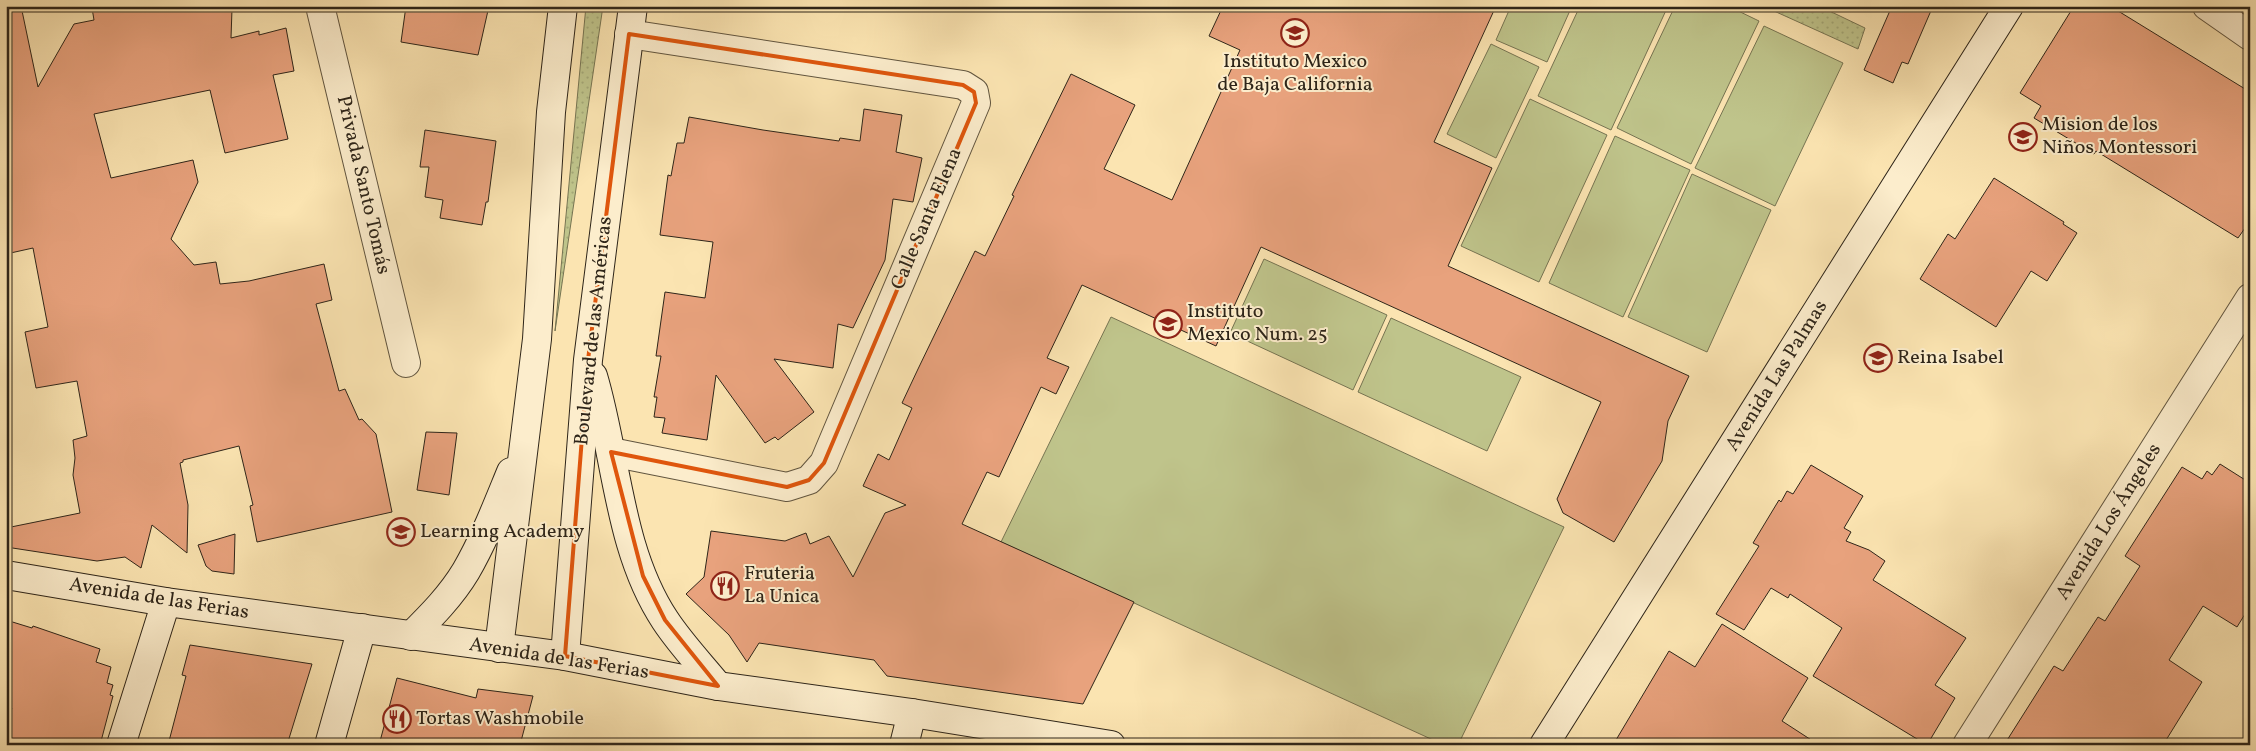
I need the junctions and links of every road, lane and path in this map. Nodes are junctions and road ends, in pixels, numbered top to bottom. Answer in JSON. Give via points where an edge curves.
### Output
{"nodes":[{"id":1,"x":320,"y":6,"type":"edge"},
{"id":2,"x":563,"y":6,"type":"edge"},
{"id":3,"x":633,"y":6,"type":"edge"},
{"id":4,"x":2009,"y":6,"type":"edge"},
{"id":5,"x":2207,"y":6,"type":"edge"},
{"id":6,"x":629,"y":34,"type":"junction"},
{"id":7,"x":2250,"y":36,"type":"edge"},
{"id":8,"x":2250,"y":298,"type":"edge"},
{"id":9,"x":588,"y":360,"type":"junction"},
{"id":10,"x":406,"y":363,"type":"dead end"},
{"id":11,"x":524,"y":441,"type":"junction"},
{"id":12,"x":611,"y":452,"type":"junction"},
{"id":13,"x":6,"y":575,"type":"edge"},
{"id":14,"x":166,"y":602,"type":"junction"},
{"id":15,"x":362,"y":628,"type":"junction"},
{"id":16,"x":411,"y":636,"type":"junction"},
{"id":17,"x":499,"y":648,"type":"junction"},
{"id":18,"x":565,"y":656,"type":"junction"},
{"id":19,"x":718,"y":686,"type":"junction"},
{"id":20,"x":912,"y":713,"type":"junction"},
{"id":21,"x":121,"y":745,"type":"edge"},
{"id":22,"x":330,"y":745,"type":"edge"},
{"id":23,"x":904,"y":745,"type":"edge"},
{"id":24,"x":1112,"y":745,"type":"edge"},
{"id":25,"x":1544,"y":745,"type":"edge"},
{"id":26,"x":1967,"y":745,"type":"edge"}],
"edges":[{"from":1,"to":10,"type":"main road","name":"Privada Santo Tomás"},
{"from":2,"to":11,"type":"main road","via":[[551,112],[537,338]]},
{"from":3,"to":6,"type":"main road","name":"Boulevard de las Américas"},
{"from":4,"to":25,"type":"main road","name":"Avenida Las Palmas"},
{"from":5,"to":7,"type":"main road"},
{"from":6,"to":9,"type":"main road","name":"Boulevard de las Américas"},
{"from":6,"to":12,"type":"main road","name":"Calle Santa Elena","via":[[963,85],[974,92],[976,103],[824,463],[809,480],[787,487]]},
{"from":8,"to":26,"type":"main road","name":"Avenida Los Ángeles"},
{"from":9,"to":12,"type":"main road"},
{"from":9,"to":18,"type":"main road","name":"Boulevard de las Américas"},
{"from":11,"to":16,"type":"main road","via":[[466,572],[441,606]]},
{"from":11,"to":17,"type":"main road"},
{"from":12,"to":19,"type":"main road","via":[[642,576],[665,620]]},
{"from":13,"to":14,"type":"main road","name":"Avenida de las Ferias"},
{"from":14,"to":15,"type":"main road","name":"Avenida de las Ferias"},
{"from":14,"to":21,"type":"main road"},
{"from":15,"to":16,"type":"main road","name":"Avenida de las Ferias"},
{"from":15,"to":22,"type":"main road"},
{"from":16,"to":17,"type":"main road","name":"Avenida de las Ferias"},
{"from":17,"to":18,"type":"main road","name":"Avenida de las Ferias"},
{"from":18,"to":19,"type":"main road","name":"Avenida de las Ferias"},
{"from":19,"to":20,"type":"main road","name":"Avenida de las Ferias"},
{"from":20,"to":23,"type":"main road"},
{"from":20,"to":24,"type":"main road","name":"Avenida de las Ferias"}]}
